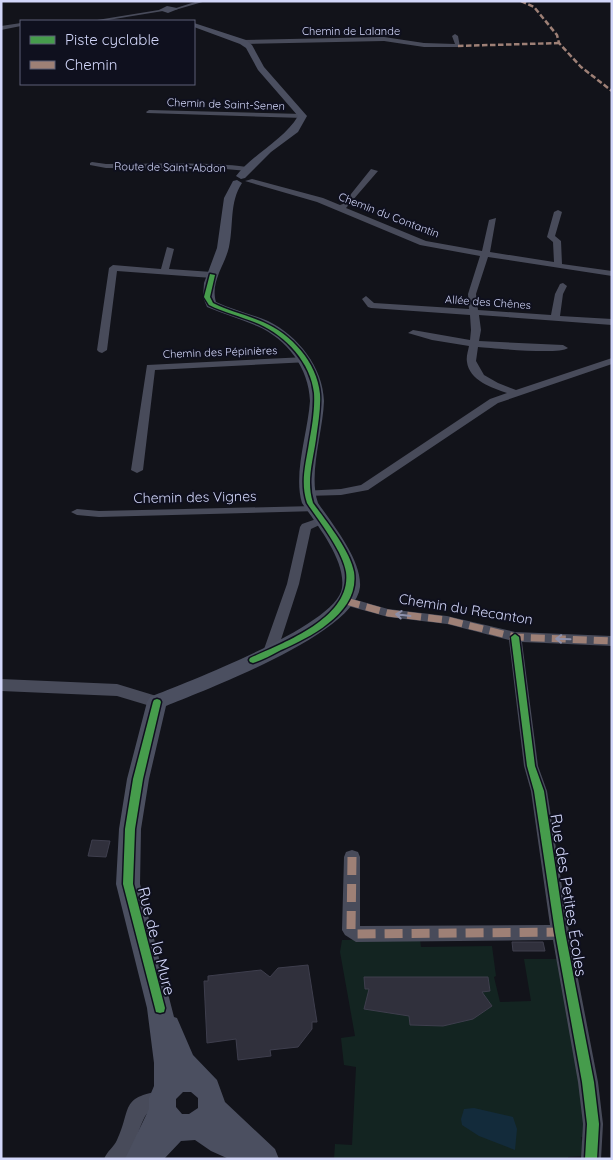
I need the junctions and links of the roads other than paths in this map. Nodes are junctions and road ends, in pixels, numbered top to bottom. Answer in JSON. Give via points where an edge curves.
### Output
{"nodes":[{"id":1,"x":204,"y":1,"type":"edge"},
{"id":2,"x":167,"y":8,"type":"edge"},
{"id":3,"x":181,"y":17,"type":"dead end"},
{"id":4,"x":100,"y":20,"type":"edge"},
{"id":5,"x":195,"y":25,"type":"edge"},
{"id":6,"x":20,"y":26,"type":"edge"},
{"id":7,"x":1,"y":28,"type":"edge"},
{"id":8,"x":455,"y":36,"type":"dead end"},
{"id":9,"x":243,"y":42,"type":"junction"},
{"id":10,"x":149,"y":112,"type":"dead end"},
{"id":11,"x":303,"y":116,"type":"junction"},
{"id":12,"x":92,"y":164,"type":"dead end"},
{"id":13,"x":374,"y":171,"type":"dead end"},
{"id":14,"x":244,"y":177,"type":"junction"},
{"id":15,"x":339,"y":208,"type":"junction"},
{"id":16,"x":558,"y":212,"type":"dead end"},
{"id":17,"x":493,"y":220,"type":"dead end"},
{"id":18,"x":170,"y":249,"type":"dead end"},
{"id":19,"x":485,"y":254,"type":"junction"},
{"id":20,"x":558,"y":265,"type":"junction"},
{"id":21,"x":165,"y":270,"type":"junction"},
{"id":22,"x":212,"y":274,"type":"junction"},
{"id":23,"x":612,"y":274,"type":"edge"},
{"id":24,"x":563,"y":286,"type":"dead end"},
{"id":25,"x":366,"y":299,"type":"dead end"},
{"id":26,"x":474,"y":312,"type":"junction"},
{"id":27,"x":555,"y":318,"type":"junction"},
{"id":28,"x":612,"y":322,"type":"edge"},
{"id":29,"x":413,"y":333,"type":"dead end"},
{"id":30,"x":475,"y":344,"type":"junction"},
{"id":31,"x":563,"y":348,"type":"dead end"},
{"id":32,"x":102,"y":350,"type":"dead end"},
{"id":33,"x":306,"y":360,"type":"junction"},
{"id":34,"x":612,"y":362,"type":"edge"},
{"id":35,"x":517,"y":394,"type":"junction"},
{"id":36,"x":137,"y":470,"type":"dead end"},
{"id":37,"x":306,"y":493,"type":"junction"},
{"id":38,"x":77,"y":512,"type":"dead end"},
{"id":39,"x":318,"y":515,"type":"junction"},
{"id":40,"x":346,"y":601,"type":"junction"},
{"id":41,"x":515,"y":637,"type":"junction"},
{"id":42,"x":612,"y":641,"type":"edge"},
{"id":43,"x":270,"y":652,"type":"junction"},
{"id":44,"x":1,"y":685,"type":"edge"},
{"id":45,"x":157,"y":702,"type":"junction"},
{"id":46,"x":352,"y":857,"type":"dead end"},
{"id":47,"x":560,"y":932,"type":"junction"},
{"id":48,"x":160,"y":1008,"type":"junction"},
{"id":49,"x":179,"y":1110,"type":"junction"},
{"id":50,"x":114,"y":1159,"type":"edge"},
{"id":51,"x":139,"y":1159,"type":"edge"},
{"id":52,"x":148,"y":1159,"type":"edge"},
{"id":53,"x":263,"y":1159,"type":"edge"},
{"id":54,"x":591,"y":1159,"type":"edge"}],
"edges":[{"from":1,"to":2,"type":"street"},
{"from":2,"to":3,"type":"main road"},
{"from":2,"to":4,"type":"street"},
{"from":5,"to":9,"type":"main road"},
{"from":6,"to":7,"type":"street"},
{"from":8,"to":9,"type":"street","name":"Chemin de Lalande","via":[[458,46],[424,46],[384,39]]},
{"from":9,"to":11,"type":"main road"},
{"from":10,"to":11,"type":"street","name":"Chemin de Saint-Senen"},
{"from":11,"to":14,"type":"main road","name":"Route de Saint-Abdon","via":[[295,130],[268,150]]},
{"from":12,"to":14,"type":"street","name":"Route de Saint-Abdon"},
{"from":13,"to":15,"type":"street","via":[[346,206]]},
{"from":14,"to":15,"type":"street","name":"Chemin du Contantin"},
{"from":14,"to":22,"type":"main road","name":"Route de Saint-Abdon","via":[[227,205],[224,246]]},
{"from":15,"to":19,"type":"street","name":"Chemin du Contantin","via":[[423,243]]},
{"from":16,"to":20,"type":"street","via":[[551,237],[557,241]]},
{"from":17,"to":19,"type":"street"},
{"from":18,"to":21,"type":"street"},
{"from":19,"to":20,"type":"street","name":"Chemin du Contantin"},
{"from":19,"to":26,"type":"street","via":[[472,294]]},
{"from":20,"to":23,"type":"street","name":"Chemin du Contantin"},
{"from":21,"to":22,"type":"street"},
{"from":21,"to":32,"type":"street","via":[[113,268]]},
{"from":22,"to":33,"type":"main road","name":"Route de Saint-Abdon","via":[[207,297],[211,304],[263,324],[288,340]]},
{"from":24,"to":27,"type":"street"},
{"from":25,"to":26,"type":"street","name":"Allée des Chênes","via":[[371,305]]},
{"from":26,"to":27,"type":"street","name":"Allée des Chênes"},
{"from":26,"to":30,"type":"street"},
{"from":27,"to":28,"type":"street","name":"Allée des Chênes"},
{"from":29,"to":30,"type":"street"},
{"from":30,"to":31,"type":"street"},
{"from":30,"to":35,"type":"street","via":[[474,369],[494,386]]},
{"from":33,"to":36,"type":"street","name":"Chemin des Pépinières","via":[[150,367]]},
{"from":33,"to":37,"type":"main road","name":"Route de Saint-Abdon","via":[[317,390]]},
{"from":34,"to":35,"type":"street"},
{"from":35,"to":37,"type":"street","via":[[494,401],[364,488]]},
{"from":37,"to":39,"type":"main road"},
{"from":38,"to":39,"type":"street","name":"Chemin des Vignes"},
{"from":39,"to":40,"type":"main road","via":[[349,569],[351,586]]},
{"from":39,"to":43,"type":"street","via":[[306,526],[293,584]]},
{"from":41,"to":40,"type":"street","name":"Chemin du Recanton","one_way":true,"via":[[447,620],[388,613]]},
{"from":40,"to":43,"type":"main road","via":[[318,627]]},
{"from":42,"to":41,"type":"street","name":"Chemin du Recanton","one_way":true},
{"from":41,"to":47,"type":"street","name":"Rue des Petites Écoles","via":[[532,766],[539,791]]},
{"from":43,"to":45,"type":"main road"},
{"from":44,"to":45,"type":"street","via":[[117,690]]},
{"from":45,"to":48,"type":"main road","name":"Rue de la Mure","via":[[130,829],[128,884]]},
{"from":46,"to":47,"type":"street","via":[[351,930],[356,934]]},
{"from":47,"to":54,"type":"street","name":"Rue des Petites Écoles","via":[[588,1082],[593,1124]]},
{"from":48,"to":49,"type":"main road","name":"Rue de la Mure","via":[[167,1062]]},
{"from":48,"to":49,"type":"main road","name":"Rue de la Mure","via":[[184,1064],[210,1093]]},
{"from":49,"to":50,"type":"street","via":[[142,1105],[136,1111],[127,1143]]},
{"from":49,"to":51,"type":"main road"},
{"from":49,"to":52,"type":"main road"},
{"from":49,"to":53,"type":"main road","via":[[221,1141]]}]}
